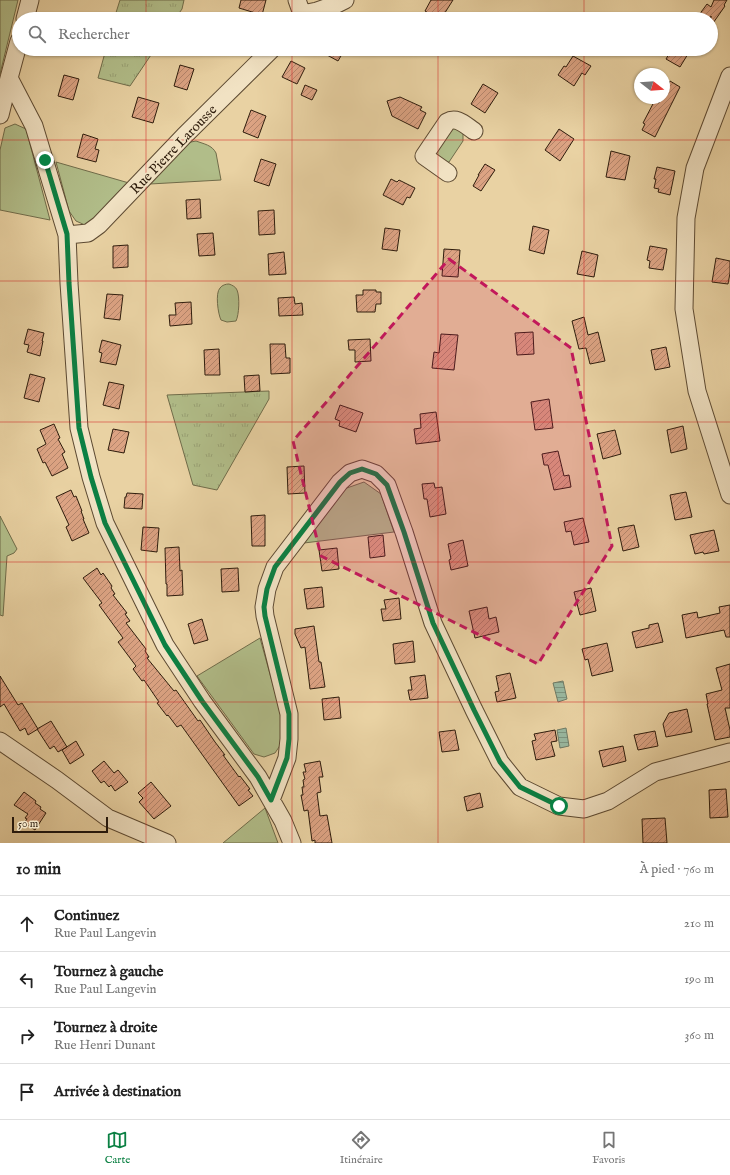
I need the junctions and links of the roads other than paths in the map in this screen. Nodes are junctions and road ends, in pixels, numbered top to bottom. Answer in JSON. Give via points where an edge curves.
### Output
{"nodes":[{"id":1,"x":30,"y":0,"type":"edge"},
{"id":2,"x":345,"y":0,"type":"edge"},
{"id":3,"x":300,"y":11,"type":"edge"},
{"id":4,"x":27,"y":12,"type":"edge"},
{"id":5,"x":15,"y":56,"type":"edge"},
{"id":6,"x":265,"y":56,"type":"edge"},
{"id":7,"x":730,"y":76,"type":"edge"},
{"id":8,"x":10,"y":78,"type":"junction"},
{"id":9,"x":0,"y":115,"type":"edge"},
{"id":10,"x":474,"y":131,"type":"dead end"},
{"id":11,"x":448,"y":173,"type":"dead end"},
{"id":12,"x":67,"y":234,"type":"junction"},
{"id":13,"x":730,"y":495,"type":"edge"},
{"id":14,"x":0,"y":741,"type":"edge"},
{"id":15,"x":730,"y":752,"type":"edge"},
{"id":16,"x":271,"y":800,"type":"junction"},
{"id":17,"x":168,"y":843,"type":"edge"},
{"id":18,"x":292,"y":843,"type":"edge"}],
"edges":[{"from":1,"to":4,"type":"street"},
{"from":2,"to":3,"type":"street","via":[[323,9]]},
{"from":5,"to":8,"type":"street"},
{"from":6,"to":12,"type":"street","name":"Rue Pierre Larousse","via":[[99,225],[88,233]]},
{"from":7,"to":13,"type":"street","via":[[695,168],[686,218],[684,309],[697,391]]},
{"from":8,"to":9,"type":"street"},
{"from":8,"to":12,"type":"street","via":[[34,126]]},
{"from":10,"to":11,"type":"street","via":[[452,119],[447,122],[424,156]]},
{"from":12,"to":16,"type":"street","via":[[79,428],[105,523],[165,645],[202,701],[258,777]]},
{"from":14,"to":17,"type":"street","via":[[108,818]]},
{"from":15,"to":16,"type":"street","via":[[655,772],[608,801],[584,809],[559,806],[520,787],[500,762],[433,623],[387,485],[376,474],[362,469],[350,473],[340,482],[275,567],[267,589],[265,616],[289,714],[287,758]]},
{"from":16,"to":18,"type":"street"}]}
